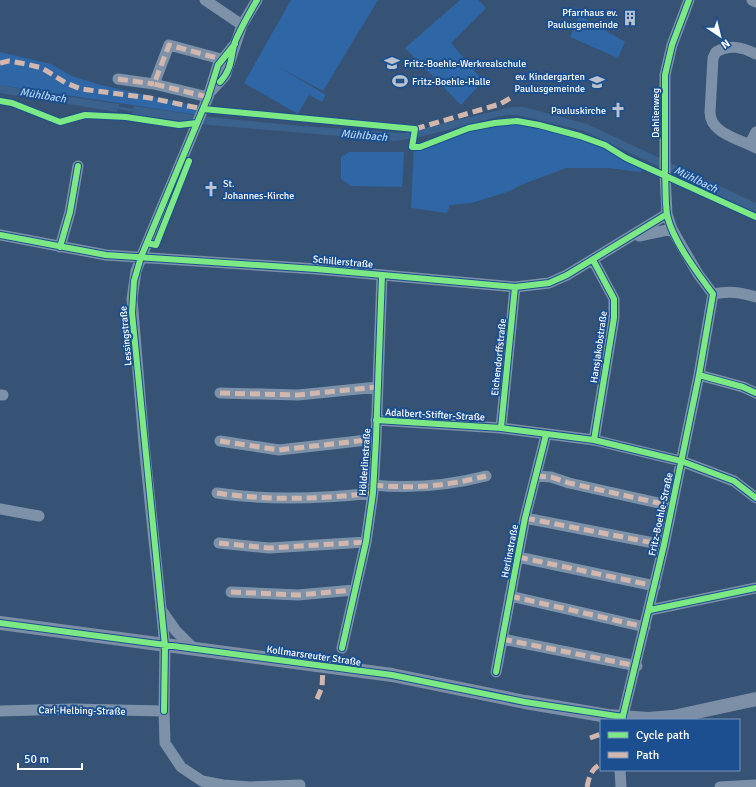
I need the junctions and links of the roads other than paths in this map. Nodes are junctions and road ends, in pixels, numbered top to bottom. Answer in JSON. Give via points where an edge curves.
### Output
{"nodes":[{"id":1,"x":205,"y":0,"type":"edge"},
{"id":2,"x":257,"y":0,"type":"edge"},
{"id":3,"x":689,"y":0,"type":"edge"},
{"id":4,"x":752,"y":0,"type":"edge"},
{"id":5,"x":756,"y":2,"type":"edge"},
{"id":6,"x":242,"y":24,"type":"junction"},
{"id":7,"x":234,"y":44,"type":"junction"},
{"id":8,"x":756,"y":54,"type":"edge"},
{"id":9,"x":221,"y":59,"type":"junction"},
{"id":10,"x":118,"y":79,"type":"dead end"},
{"id":11,"x":154,"y":84,"type":"junction"},
{"id":12,"x":209,"y":95,"type":"junction"},
{"id":13,"x":756,"y":132,"type":"edge"},
{"id":14,"x":753,"y":146,"type":"edge"},
{"id":15,"x":78,"y":166,"type":"dead end"},
{"id":16,"x":667,"y":214,"type":"junction"},
{"id":17,"x":672,"y":229,"type":"junction"},
{"id":18,"x":0,"y":235,"type":"edge"},
{"id":19,"x":627,"y":240,"type":"junction"},
{"id":20,"x":60,"y":247,"type":"junction"},
{"id":21,"x":141,"y":257,"type":"junction"},
{"id":22,"x":593,"y":260,"type":"junction"},
{"id":23,"x":382,"y":274,"type":"junction"},
{"id":24,"x":515,"y":287,"type":"junction"},
{"id":25,"x":713,"y":294,"type":"junction"},
{"id":26,"x":756,"y":297,"type":"edge"},
{"id":27,"x":699,"y":375,"type":"junction"},
{"id":28,"x":378,"y":387,"type":"junction"},
{"id":29,"x":220,"y":393,"type":"dead end"},
{"id":30,"x":756,"y":393,"type":"edge"},
{"id":31,"x":376,"y":420,"type":"junction"},
{"id":32,"x":501,"y":428,"type":"junction"},
{"id":33,"x":546,"y":434,"type":"junction"},
{"id":34,"x":376,"y":439,"type":"junction"},
{"id":35,"x":594,"y":440,"type":"junction"},
{"id":36,"x":220,"y":441,"type":"dead end"},
{"id":37,"x":681,"y":461,"type":"junction"},
{"id":38,"x":486,"y":476,"type":"dead end"},
{"id":39,"x":536,"y":476,"type":"junction"},
{"id":40,"x":373,"y":489,"type":"junction"},
{"id":41,"x":217,"y":493,"type":"dead end"},
{"id":42,"x":756,"y":498,"type":"edge"},
{"id":43,"x":672,"y":506,"type":"junction"},
{"id":44,"x":0,"y":509,"type":"edge"},
{"id":45,"x":39,"y":516,"type":"dead end"},
{"id":46,"x":525,"y":518,"type":"junction"},
{"id":47,"x":579,"y":529,"type":"joint"},
{"id":48,"x":366,"y":542,"type":"junction"},
{"id":49,"x":219,"y":543,"type":"dead end"},
{"id":50,"x":664,"y":545,"type":"junction"},
{"id":51,"x":518,"y":557,"type":"junction"},
{"id":52,"x":655,"y":586,"type":"junction"},
{"id":53,"x":756,"y":588,"type":"edge"},
{"id":54,"x":354,"y":590,"type":"junction"},
{"id":55,"x":231,"y":592,"type":"dead end"},
{"id":56,"x":510,"y":596,"type":"junction"},
{"id":57,"x":162,"y":610,"type":"junction"},
{"id":58,"x":650,"y":610,"type":"junction"},
{"id":59,"x":0,"y":623,"type":"edge"},
{"id":60,"x":645,"y":627,"type":"junction"},
{"id":61,"x":502,"y":639,"type":"junction"},
{"id":62,"x":165,"y":646,"type":"junction"},
{"id":63,"x":342,"y":648,"type":"dead end"},
{"id":64,"x":194,"y":650,"type":"junction"},
{"id":65,"x":637,"y":666,"type":"junction"},
{"id":66,"x":496,"y":672,"type":"dead end"},
{"id":67,"x":756,"y":699,"type":"edge"},
{"id":68,"x":0,"y":711,"type":"edge"},
{"id":69,"x":164,"y":711,"type":"junction"},
{"id":70,"x":623,"y":719,"type":"edge"},
{"id":71,"x":620,"y":771,"type":"edge"},
{"id":72,"x":300,"y":785,"type":"dead end"},
{"id":73,"x":756,"y":785,"type":"edge"},
{"id":74,"x":621,"y":787,"type":"edge"},
{"id":75,"x":720,"y":787,"type":"edge"}],
"edges":[{"from":1,"to":6,"type":"street"},
{"from":2,"to":6,"type":"street","name":"Lessingstraße"},
{"from":3,"to":16,"type":"street","name":"Dahlienweg","via":[[672,45],[665,75]]},
{"from":4,"to":5,"type":"street"},
{"from":6,"to":7,"type":"street","name":"Lessingstraße"},
{"from":7,"to":9,"type":"street","name":"Lessingstraße"},
{"from":7,"to":12,"type":"street","name":"Lessingstraße","via":[[234,55],[225,76]]},
{"from":8,"to":14,"type":"street","via":[[745,49],[728,47],[716,52],[710,120],[720,131]]},
{"from":9,"to":11,"type":"street","via":[[169,45]]},
{"from":9,"to":12,"type":"street","name":"Lessingstraße"},
{"from":10,"to":11,"type":"street"},
{"from":11,"to":12,"type":"street"},
{"from":12,"to":21,"type":"street","name":"Lessingstraße"},
{"from":13,"to":14,"type":"street"},
{"from":15,"to":20,"type":"street","via":[[70,212]]},
{"from":16,"to":17,"type":"street","name":"Dahlienweg"},
{"from":16,"to":19,"type":"street","name":"Schillerstraße"},
{"from":17,"to":19,"type":"street","name":"Schillerstraße"},
{"from":17,"to":25,"type":"street","via":[[698,274]]},
{"from":18,"to":20,"type":"street","name":"Schillerstraße"},
{"from":19,"to":22,"type":"street","name":"Schillerstraße"},
{"from":20,"to":21,"type":"street","name":"Schillerstraße","via":[[106,255]]},
{"from":21,"to":23,"type":"street","name":"Schillerstraße"},
{"from":21,"to":57,"type":"street","name":"Lessingstraße","via":[[134,281],[132,313]]},
{"from":22,"to":24,"type":"street","name":"Schillerstraße","via":[[549,283]]},
{"from":22,"to":35,"type":"street","name":"Hansjakobstraße","via":[[614,299],[614,318]]},
{"from":23,"to":24,"type":"street","name":"Schillerstraße","via":[[461,284]]},
{"from":23,"to":28,"type":"street","name":"Hölderlinstraße"},
{"from":24,"to":32,"type":"street","name":"Eichendorffstraße"},
{"from":25,"to":26,"type":"street","via":[[729,291]]},
{"from":25,"to":27,"type":"street","name":"Fritz-Boehle-Straße"},
{"from":27,"to":30,"type":"street"},
{"from":27,"to":37,"type":"street","name":"Fritz-Boehle-Straße"},
{"from":28,"to":29,"type":"street","via":[[298,395]]},
{"from":28,"to":31,"type":"street","name":"Hölderlinstraße"},
{"from":31,"to":32,"type":"street","name":"Adalbert-Stifter-Straße"},
{"from":31,"to":34,"type":"street","name":"Hölderlinstraße"},
{"from":32,"to":33,"type":"street","name":"Adalbert-Stifter-Straße"},
{"from":33,"to":35,"type":"street","name":"Adalbert-Stifter-Straße"},
{"from":33,"to":39,"type":"street","name":"Herlinstraße"},
{"from":34,"to":36,"type":"street","name":"Hölderlinstraße","via":[[279,450]]},
{"from":34,"to":40,"type":"street","name":"Hölderlinstraße"},
{"from":35,"to":37,"type":"street","name":"Adalbert-Stifter-Straße"},
{"from":37,"to":42,"type":"street","name":"Adalbert-Stifter-Straße","via":[[734,481]]},
{"from":37,"to":43,"type":"street","name":"Fritz-Boehle-Straße"},
{"from":38,"to":40,"type":"street","name":"Hölderlinstraße","via":[[455,484]]},
{"from":39,"to":43,"type":"street","name":"Fritz-Boehle-Straße","via":[[551,477]]},
{"from":39,"to":46,"type":"street","name":"Herlinstraße"},
{"from":40,"to":41,"type":"street","name":"Hölderlinstraße","via":[[296,499],[244,498]]},
{"from":40,"to":48,"type":"street","name":"Hölderlinstraße"},
{"from":43,"to":50,"type":"street","name":"Fritz-Boehle-Straße"},
{"from":44,"to":45,"type":"street"},
{"from":46,"to":47,"type":"street","name":"Herlinstraße"},
{"from":46,"to":51,"type":"street","name":"Herlinstraße"},
{"from":47,"to":50,"type":"street","name":"Fritz-Boehle-Straße"},
{"from":48,"to":49,"type":"street","via":[[269,548]]},
{"from":48,"to":54,"type":"street","name":"Hölderlinstraße"},
{"from":50,"to":52,"type":"street","name":"Fritz-Boehle-Straße"},
{"from":51,"to":52,"type":"street","name":"Herlinstraße"},
{"from":51,"to":56,"type":"street","name":"Herlinstraße"},
{"from":52,"to":58,"type":"street","name":"Fritz-Boehle-Straße"},
{"from":53,"to":58,"type":"street"},
{"from":54,"to":55,"type":"street","via":[[298,595]]},
{"from":54,"to":63,"type":"street","name":"Hölderlinstraße"},
{"from":56,"to":60,"type":"street"},
{"from":56,"to":61,"type":"street","name":"Herlinstraße"},
{"from":57,"to":62,"type":"street","name":"Lessingstraße"},
{"from":57,"to":64,"type":"street","name":"Lessingstraße","via":[[176,631]]},
{"from":58,"to":60,"type":"street","name":"Fritz-Boehle-Straße"},
{"from":59,"to":62,"type":"main road","name":"Kollmarsreuter Straße"},
{"from":60,"to":65,"type":"street","name":"Fritz-Boehle-Straße"},
{"from":61,"to":65,"type":"street"},
{"from":61,"to":66,"type":"street","name":"Herlinstraße"},
{"from":62,"to":64,"type":"main road","name":"Kollmarsreuter Straße"},
{"from":62,"to":69,"type":"street"},
{"from":64,"to":70,"type":"main road","name":"Kollmarsreuter Straße","via":[[392,675]]},
{"from":65,"to":70,"type":"street","name":"Fritz-Boehle-Straße"},
{"from":67,"to":70,"type":"main road","name":"Kollmarsreuter Straße","via":[[674,717]]},
{"from":68,"to":69,"type":"street","name":"Carl-Helbing-Straße"},
{"from":69,"to":72,"type":"street","via":[[165,743],[181,767],[202,781],[250,787]]},
{"from":71,"to":74,"type":"street"},
{"from":73,"to":75,"type":"street"}]}
